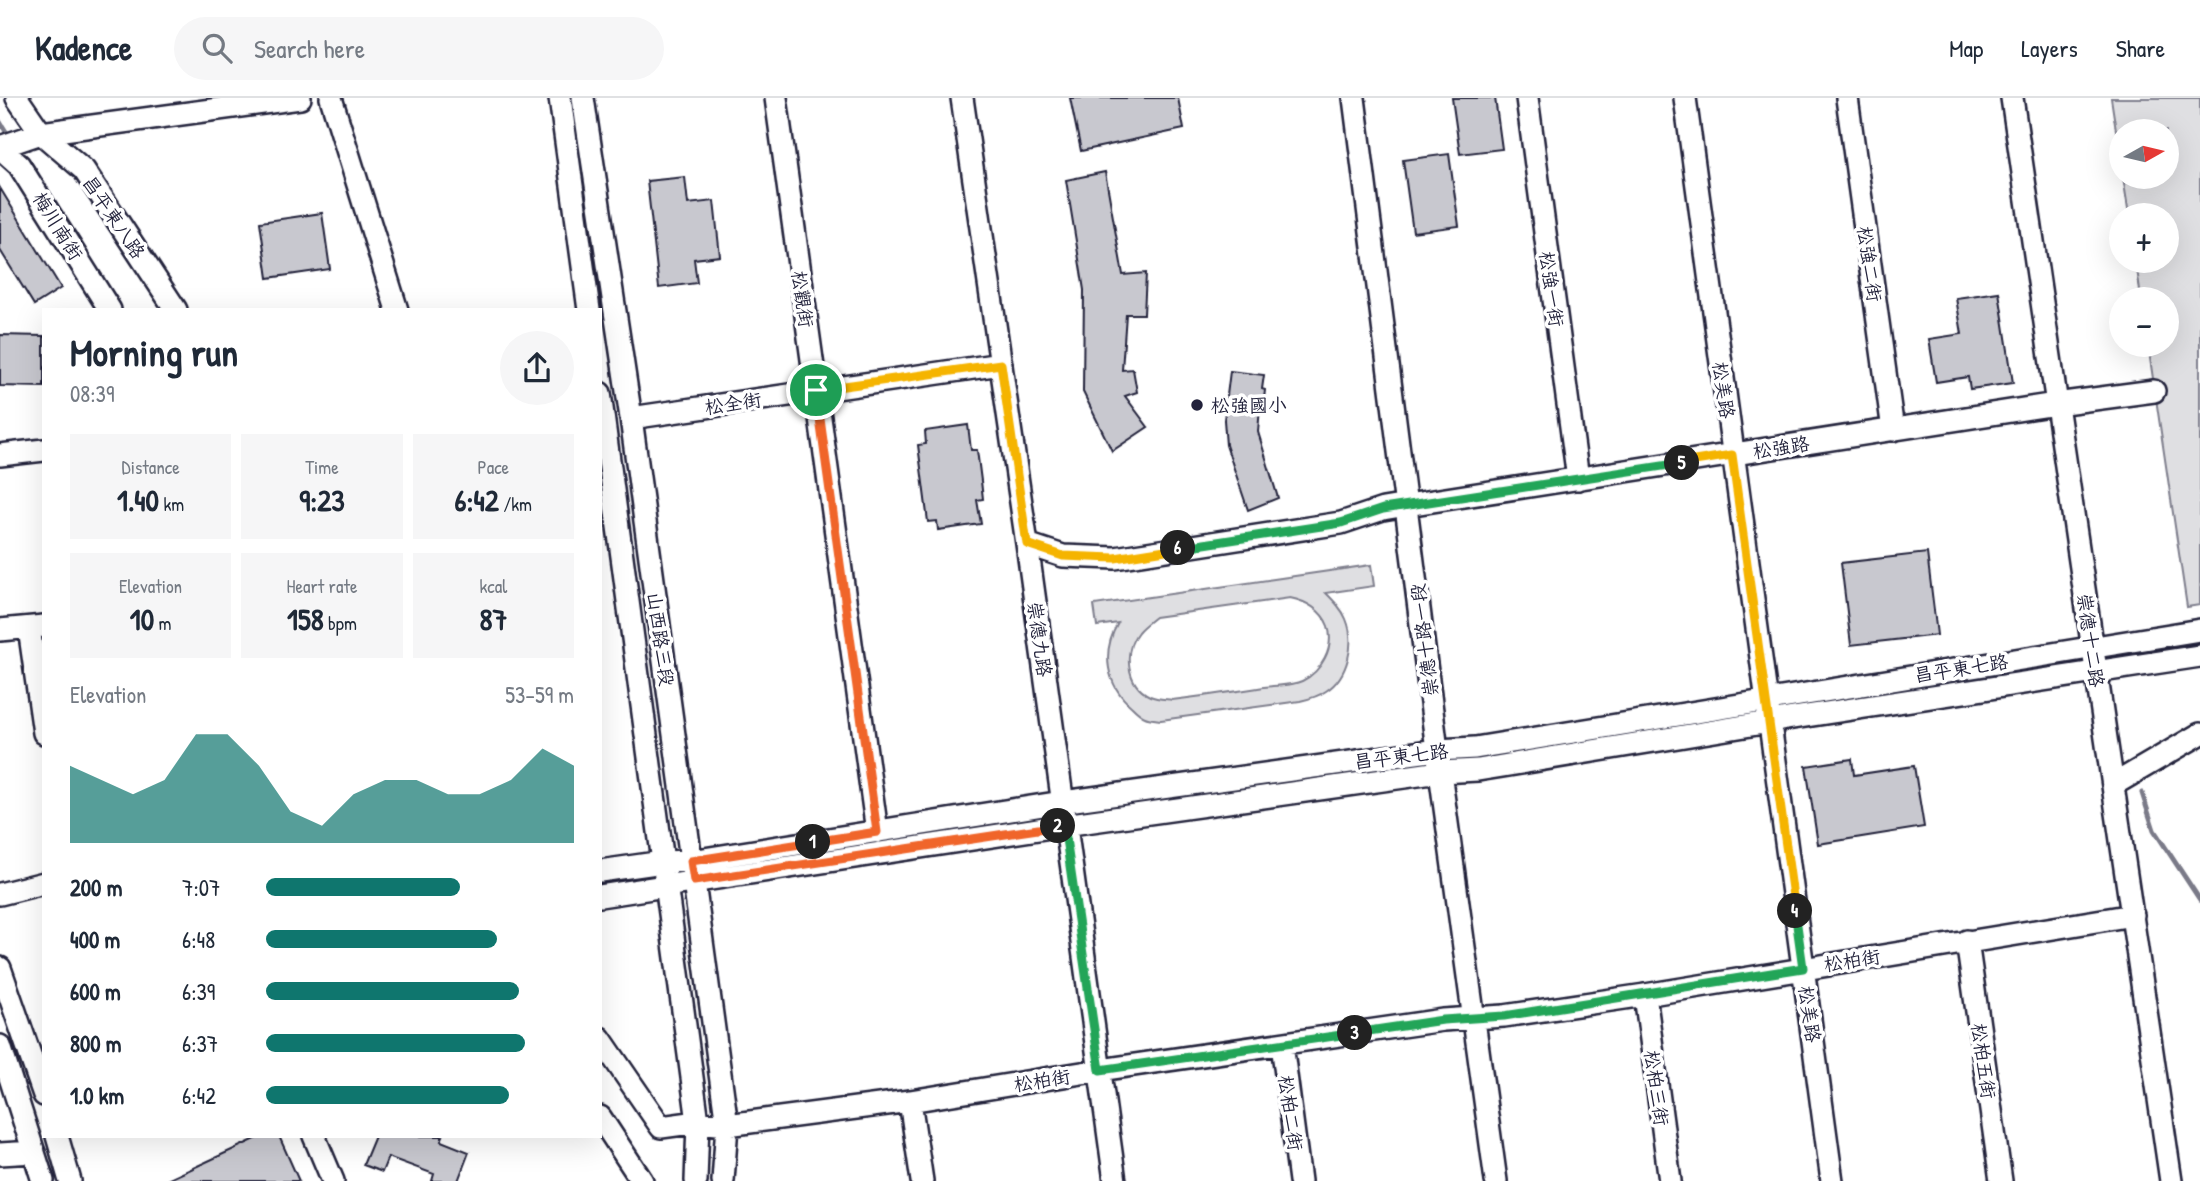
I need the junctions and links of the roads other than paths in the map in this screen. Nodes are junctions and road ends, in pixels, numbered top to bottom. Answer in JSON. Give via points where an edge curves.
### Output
{"nodes":[{"id":1,"x":17,"y":98,"type":"edge"},
{"id":2,"x":36,"y":98,"type":"edge"},
{"id":3,"x":300,"y":98,"type":"edge"},
{"id":4,"x":331,"y":98,"type":"edge"},
{"id":5,"x":560,"y":98,"type":"edge"},
{"id":6,"x":583,"y":98,"type":"edge"},
{"id":7,"x":776,"y":98,"type":"edge"},
{"id":8,"x":962,"y":98,"type":"edge"},
{"id":9,"x":1354,"y":98,"type":"edge"},
{"id":10,"x":1527,"y":98,"type":"edge"},
{"id":11,"x":1685,"y":98,"type":"edge"},
{"id":12,"x":1847,"y":98,"type":"edge"},
{"id":13,"x":2012,"y":98,"type":"edge"},
{"id":14,"x":207,"y":104,"type":"edge"},
{"id":15,"x":41,"y":133,"type":"junction"},
{"id":16,"x":0,"y":147,"type":"edge"},
{"id":17,"x":109,"y":308,"type":"edge"},
{"id":18,"x":175,"y":308,"type":"edge"},
{"id":19,"x":396,"y":308,"type":"edge"},
{"id":20,"x":589,"y":308,"type":"edge"},
{"id":21,"x":1001,"y":364,"type":"junction"},
{"id":22,"x":816,"y":390,"type":"junction"},
{"id":23,"x":2154,"y":391,"type":"dead end"},
{"id":24,"x":2056,"y":404,"type":"junction"},
{"id":25,"x":631,"y":418,"type":"junction"},
{"id":26,"x":602,"y":424,"type":"edge"},
{"id":27,"x":1893,"y":430,"type":"junction"},
{"id":28,"x":42,"y":450,"type":"edge"},
{"id":29,"x":0,"y":455,"type":"edge"},
{"id":30,"x":1732,"y":455,"type":"junction"},
{"id":31,"x":1578,"y":479,"type":"junction"},
{"id":32,"x":1407,"y":505,"type":"junction"},
{"id":33,"x":1027,"y":544,"type":"junction"},
{"id":34,"x":36,"y":627,"type":"edge"},
{"id":35,"x":0,"y":630,"type":"edge"},
{"id":36,"x":2200,"y":630,"type":"edge"},
{"id":37,"x":2092,"y":646,"type":"junction"},
{"id":38,"x":2200,"y":656,"type":"edge"},
{"id":39,"x":2095,"y":671,"type":"junction"},
{"id":40,"x":1766,"y":701,"type":"junction"},
{"id":41,"x":42,"y":706,"type":"edge"},
{"id":42,"x":1768,"y":722,"type":"junction"},
{"id":43,"x":2200,"y":734,"type":"edge"},
{"id":44,"x":1437,"y":750,"type":"junction"},
{"id":45,"x":1440,"y":772,"type":"junction"},
{"id":46,"x":2113,"y":785,"type":"junction"},
{"id":47,"x":1062,"y":802,"type":"junction"},
{"id":48,"x":1064,"y":825,"type":"junction"},
{"id":49,"x":877,"y":832,"type":"junction"},
{"id":50,"x":663,"y":862,"type":"junction"},
{"id":51,"x":602,"y":871,"type":"edge"},
{"id":52,"x":693,"y":871,"type":"junction"},
{"id":53,"x":42,"y":884,"type":"edge"},
{"id":54,"x":667,"y":886,"type":"junction"},
{"id":55,"x":0,"y":894,"type":"edge"},
{"id":56,"x":602,"y":896,"type":"edge"},
{"id":57,"x":2133,"y":915,"type":"junction"},
{"id":58,"x":1967,"y":941,"type":"junction"},
{"id":59,"x":0,"y":968,"type":"edge"},
{"id":60,"x":1803,"y":968,"type":"junction"},
{"id":61,"x":1645,"y":995,"type":"junction"},
{"id":62,"x":1474,"y":1017,"type":"junction"},
{"id":63,"x":602,"y":1041,"type":"edge"},
{"id":64,"x":1282,"y":1044,"type":"junction"},
{"id":65,"x":0,"y":1045,"type":"edge"},
{"id":66,"x":1100,"y":1070,"type":"junction"},
{"id":67,"x":42,"y":1090,"type":"edge"},
{"id":68,"x":910,"y":1101,"type":"junction"},
{"id":69,"x":602,"y":1120,"type":"edge"},
{"id":70,"x":698,"y":1122,"type":"junction"},
{"id":71,"x":727,"y":1125,"type":"junction"},
{"id":72,"x":58,"y":1138,"type":"edge"},
{"id":73,"x":315,"y":1138,"type":"edge"},
{"id":74,"x":34,"y":1152,"type":"junction"},
{"id":75,"x":0,"y":1154,"type":"edge"},
{"id":76,"x":43,"y":1181,"type":"edge"},
{"id":77,"x":70,"y":1181,"type":"edge"},
{"id":78,"x":332,"y":1181,"type":"edge"},
{"id":79,"x":642,"y":1181,"type":"edge"},
{"id":80,"x":696,"y":1181,"type":"edge"},
{"id":81,"x":723,"y":1181,"type":"edge"},
{"id":82,"x":922,"y":1181,"type":"edge"},
{"id":83,"x":1115,"y":1181,"type":"edge"},
{"id":84,"x":1300,"y":1181,"type":"edge"},
{"id":85,"x":1496,"y":1181,"type":"edge"},
{"id":86,"x":1670,"y":1181,"type":"edge"},
{"id":87,"x":1832,"y":1181,"type":"edge"},
{"id":88,"x":2001,"y":1181,"type":"edge"},
{"id":89,"x":2171,"y":1181,"type":"edge"}],
"edges":[{"from":1,"to":15,"type":"street","name":"昌平東八路"},
{"from":2,"to":15,"type":"street"},
{"from":3,"to":14,"type":"street"},
{"from":4,"to":19,"type":"street"},
{"from":5,"to":20,"type":"street"},
{"from":6,"to":25,"type":"street","name":"山西路三段"},
{"from":7,"to":22,"type":"street","name":"松觀街"},
{"from":8,"to":21,"type":"street","name":"崇德九路"},
{"from":9,"to":32,"type":"street","name":"崇德十路一段"},
{"from":10,"to":31,"type":"street","name":"松強一街"},
{"from":11,"to":30,"type":"street","name":"松美路"},
{"from":12,"to":27,"type":"street","name":"松強二街"},
{"from":13,"to":24,"type":"street","name":"崇德十二路"},
{"from":14,"to":15,"type":"street"},
{"from":15,"to":16,"type":"street"},
{"from":15,"to":18,"type":"street","name":"昌平東八路","via":[[84,170]]},
{"from":16,"to":17,"type":"street","name":"梅川南街","via":[[19,164]]},
{"from":21,"to":22,"type":"street","name":"松全街"},
{"from":21,"to":33,"type":"street","name":"崇德九路"},
{"from":22,"to":25,"type":"street","name":"松全街"},
{"from":22,"to":49,"type":"street","name":"松觀街"},
{"from":23,"to":24,"type":"street","name":"松強路"},
{"from":24,"to":27,"type":"street","name":"松強路"},
{"from":24,"to":37,"type":"street","name":"崇德十二路"},
{"from":25,"to":52,"type":"street","name":"山西路三段"},
{"from":26,"to":50,"type":"street","name":"山西路三段"},
{"from":27,"to":30,"type":"street","name":"松強路"},
{"from":28,"to":29,"type":"street"},
{"from":30,"to":31,"type":"street","name":"松強路"},
{"from":30,"to":40,"type":"street","name":"松美路"},
{"from":31,"to":32,"type":"street","name":"松強路"},
{"from":32,"to":33,"type":"street","name":"松強路","via":[[1341,523],[1115,558],[1063,556]]},
{"from":32,"to":44,"type":"street","name":"崇德十路一段"},
{"from":33,"to":47,"type":"street","name":"崇德九路"},
{"from":34,"to":35,"type":"street"},
{"from":34,"to":41,"type":"street"},
{"from":36,"to":37,"type":"street","name":"昌平東七路"},
{"from":37,"to":39,"type":"street","name":"崇德十二路"},
{"from":37,"to":40,"type":"street","name":"昌平東七路"},
{"from":38,"to":39,"type":"street","name":"昌平東七路"},
{"from":39,"to":42,"type":"street","name":"昌平東七路"},
{"from":39,"to":46,"type":"street","name":"崇德十二路"},
{"from":40,"to":42,"type":"street","name":"松美路"},
{"from":40,"to":44,"type":"street","name":"昌平東七路","via":[[1475,748]]},
{"from":42,"to":45,"type":"street","name":"昌平東七路","via":[[1478,770]]},
{"from":42,"to":60,"type":"street","name":"松美路"},
{"from":43,"to":46,"type":"street"},
{"from":44,"to":45,"type":"street","name":"崇德十路一段"},
{"from":44,"to":47,"type":"street","name":"昌平東七路"},
{"from":45,"to":48,"type":"street","name":"昌平東七路"},
{"from":45,"to":62,"type":"street","name":"崇德十路一段"},
{"from":46,"to":57,"type":"street","name":"崇德十二路"},
{"from":47,"to":48,"type":"street","name":"崇德九路"},
{"from":47,"to":49,"type":"street","name":"昌平東七路"},
{"from":48,"to":52,"type":"street","name":"昌平東七路"},
{"from":48,"to":66,"type":"street","name":"崇德九路"},
{"from":49,"to":52,"type":"street","name":"昌平東七路"},
{"from":50,"to":51,"type":"street","name":"昌平東七路"},
{"from":50,"to":52,"type":"street","name":"昌平東七路"},
{"from":50,"to":54,"type":"street","name":"山西路三段"},
{"from":52,"to":54,"type":"street","name":"昌平東七路"},
{"from":52,"to":71,"type":"street","name":"山西路三段"},
{"from":53,"to":55,"type":"street"},
{"from":54,"to":56,"type":"street","name":"昌平東七路"},
{"from":54,"to":70,"type":"street","name":"山西路三段"},
{"from":57,"to":58,"type":"street","name":"松柏街"},
{"from":57,"to":89,"type":"street","name":"崇德十二路"},
{"from":58,"to":60,"type":"street","name":"松柏街"},
{"from":58,"to":88,"type":"street","name":"松柏五街"},
{"from":59,"to":67,"type":"street"},
{"from":60,"to":61,"type":"street","name":"松柏街"},
{"from":60,"to":87,"type":"street","name":"松美路"},
{"from":61,"to":62,"type":"street","name":"松柏街"},
{"from":61,"to":86,"type":"street","name":"松柏三街"},
{"from":62,"to":64,"type":"street","name":"松柏街"},
{"from":62,"to":85,"type":"street","name":"崇德十路一段"},
{"from":63,"to":70,"type":"street","via":[[660,1127]]},
{"from":64,"to":66,"type":"street","name":"松柏街"},
{"from":64,"to":84,"type":"street","name":"松柏二街"},
{"from":65,"to":74,"type":"street"},
{"from":66,"to":68,"type":"street","name":"松柏街"},
{"from":66,"to":83,"type":"street","name":"崇德九路"},
{"from":68,"to":71,"type":"street","name":"松柏街"},
{"from":68,"to":82,"type":"street"},
{"from":69,"to":79,"type":"street"},
{"from":70,"to":71,"type":"street","name":"松柏街"},
{"from":70,"to":80,"type":"street","name":"山西路三段"},
{"from":71,"to":81,"type":"street","name":"山西路三段"},
{"from":72,"to":77,"type":"street"},
{"from":73,"to":78,"type":"street"},
{"from":74,"to":75,"type":"street"},
{"from":74,"to":76,"type":"street"}]}
